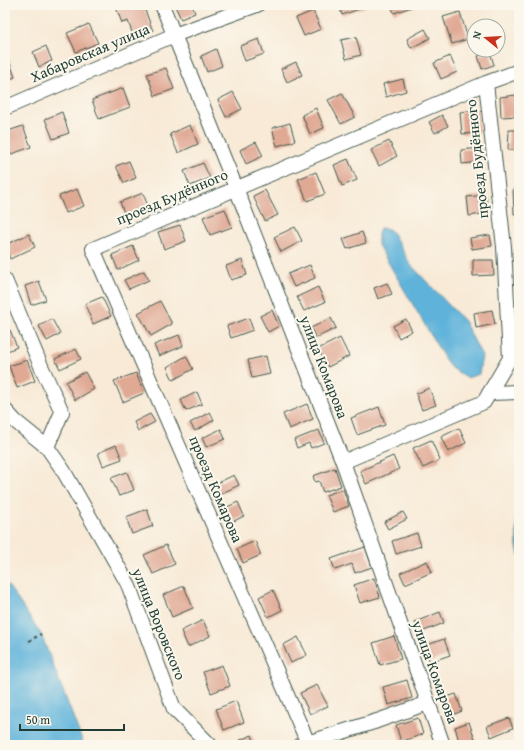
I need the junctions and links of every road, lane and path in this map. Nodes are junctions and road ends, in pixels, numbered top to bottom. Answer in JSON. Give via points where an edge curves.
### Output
{"nodes":[{"id":1,"x":162,"y":5,"type":"edge"},
{"id":2,"x":257,"y":5,"type":"edge"},
{"id":3,"x":174,"y":36,"type":"junction"},
{"id":4,"x":519,"y":71,"type":"edge"},
{"id":5,"x":486,"y":83,"type":"junction"},
{"id":6,"x":5,"y":108,"type":"edge"},
{"id":7,"x":236,"y":188,"type":"junction"},
{"id":8,"x":93,"y":249,"type":"joint"},
{"id":9,"x":5,"y":280,"type":"edge"},
{"id":10,"x":519,"y":392,"type":"edge"},
{"id":11,"x":489,"y":393,"type":"junction"},
{"id":12,"x":5,"y":410,"type":"edge"},
{"id":13,"x":47,"y":447,"type":"junction"},
{"id":14,"x":343,"y":462,"type":"junction"},
{"id":15,"x":41,"y":634,"type":"dead end"},
{"id":16,"x":29,"y":640,"type":"dead end"},
{"id":17,"x":428,"y":703,"type":"junction"},
{"id":18,"x":304,"y":744,"type":"edge"},
{"id":19,"x":210,"y":745,"type":"edge"},
{"id":20,"x":443,"y":745,"type":"edge"}],
"edges":[{"from":1,"to":3,"type":"street","name":"улица Комарова"},
{"from":2,"to":3,"type":"street","name":"Хабаровская улица"},
{"from":3,"to":6,"type":"street","name":"Хабаровская улица"},
{"from":3,"to":7,"type":"street","name":"улица Комарова"},
{"from":4,"to":5,"type":"street"},
{"from":5,"to":7,"type":"street","name":"проезд Будённого"},
{"from":5,"to":11,"type":"street","name":"проезд Будённого","via":[[504,247],[510,358]]},
{"from":7,"to":8,"type":"street","name":"проезд Будённого"},
{"from":7,"to":14,"type":"street","name":"улица Комарова"},
{"from":8,"to":18,"type":"street","name":"проезд Комарова"},
{"from":9,"to":13,"type":"street","via":[[62,412]]},
{"from":10,"to":11,"type":"street"},
{"from":11,"to":14,"type":"street","name":"проезд Будённого","via":[[484,402]]},
{"from":12,"to":13,"type":"street","name":"улица Воровского"},
{"from":13,"to":19,"type":"street","name":"улица Воровского","via":[[63,470],[128,584],[174,709]]},
{"from":14,"to":17,"type":"street","name":"улица Комарова"},
{"from":15,"to":16,"type":"path"},
{"from":17,"to":18,"type":"street"},
{"from":17,"to":20,"type":"street","name":"улица Комарова"}]}
